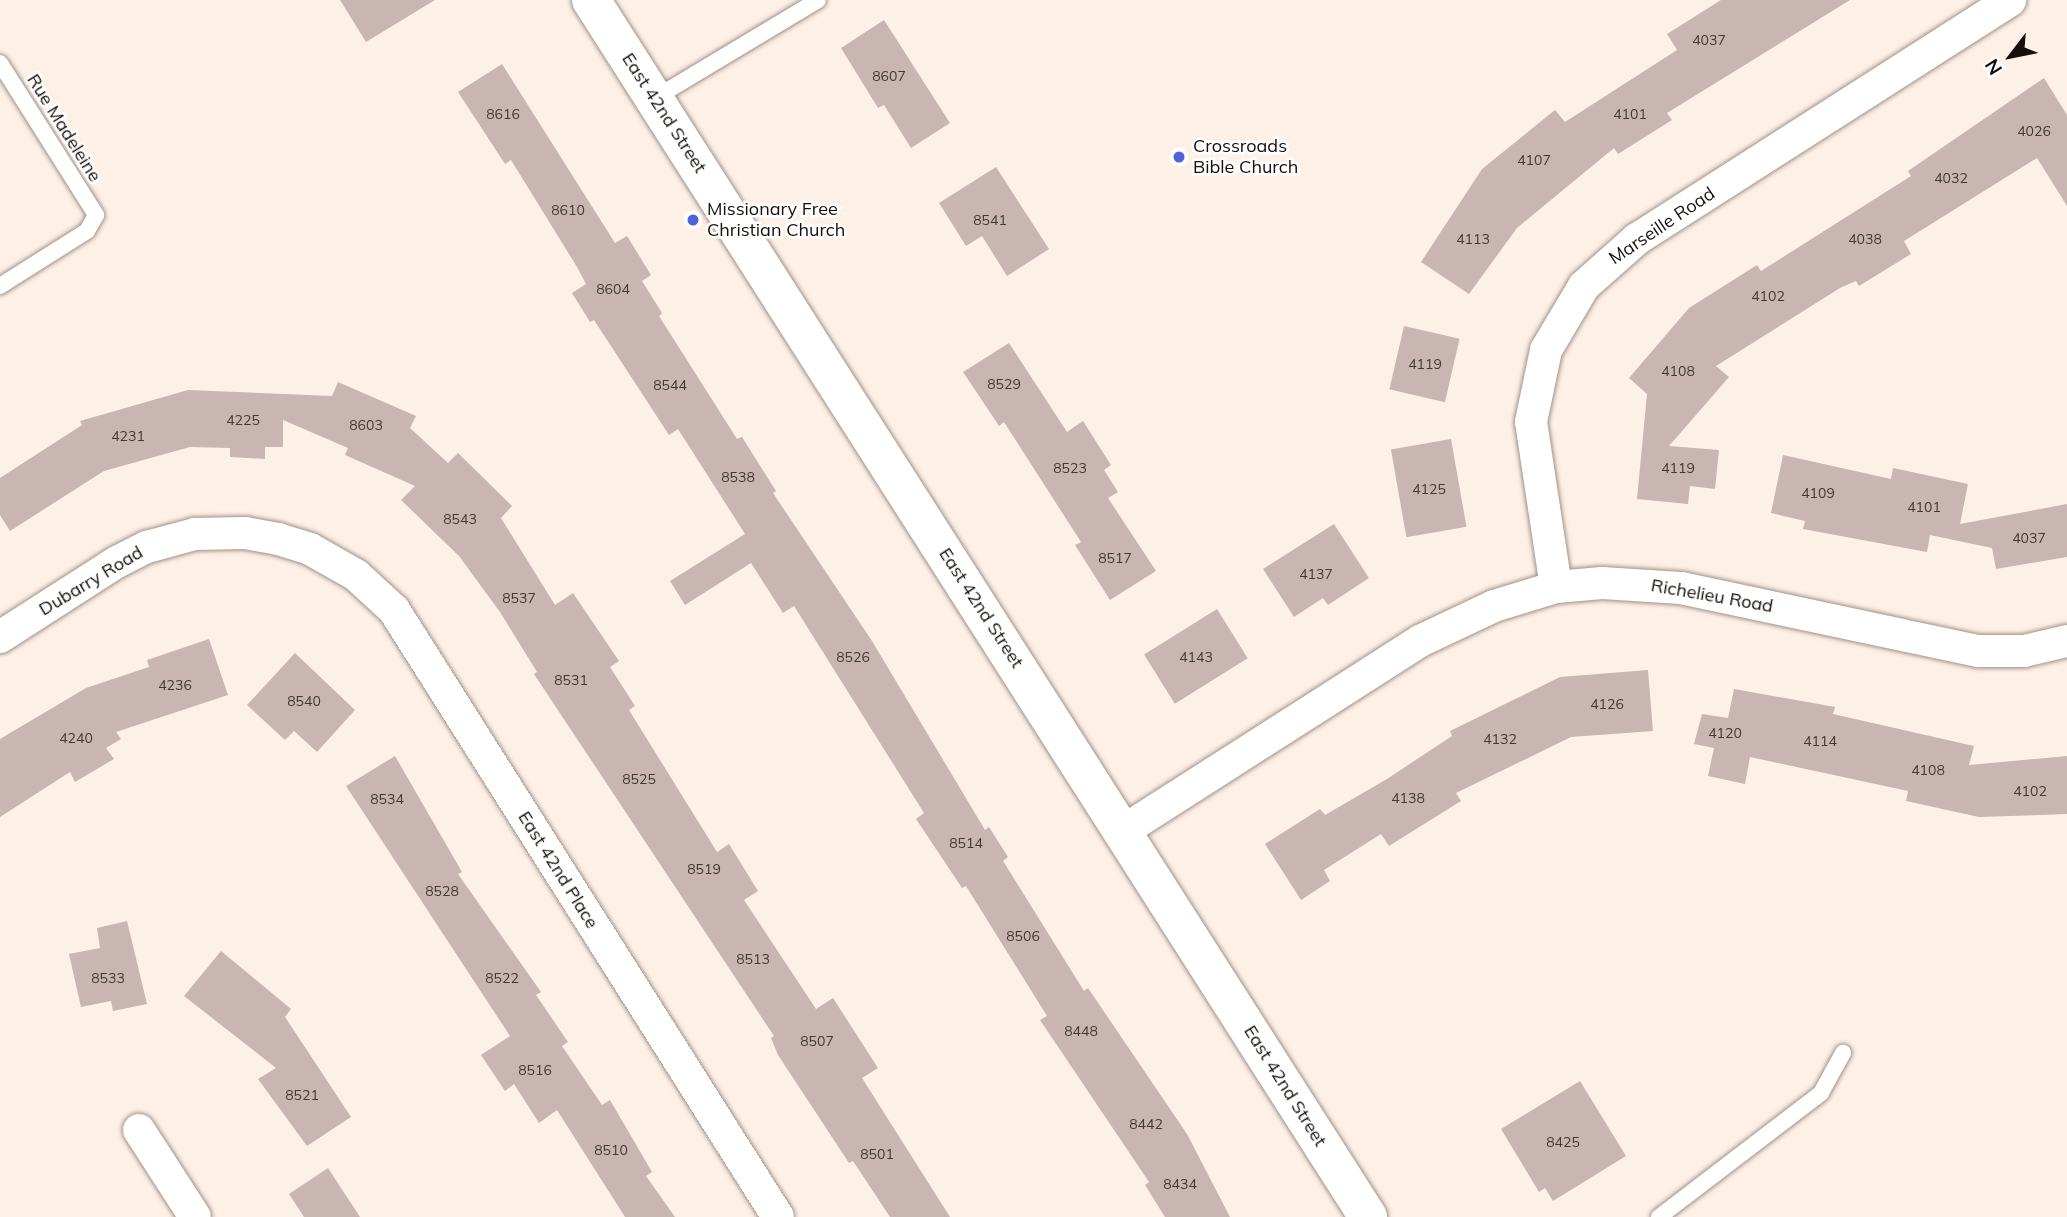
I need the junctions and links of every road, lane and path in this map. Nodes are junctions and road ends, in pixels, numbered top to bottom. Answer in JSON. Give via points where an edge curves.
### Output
{"nodes":[{"id":1,"x":591,"y":0,"type":"edge"},
{"id":2,"x":818,"y":0,"type":"edge"},
{"id":3,"x":2010,"y":0,"type":"edge"},
{"id":4,"x":0,"y":63,"type":"edge"},
{"id":5,"x":654,"y":98,"type":"junction"},
{"id":6,"x":0,"y":286,"type":"edge"},
{"id":7,"x":310,"y":549,"type":"joint"},
{"id":8,"x":1556,"y":587,"type":"junction"},
{"id":9,"x":0,"y":637,"type":"edge"},
{"id":10,"x":2067,"y":641,"type":"edge"},
{"id":11,"x":1123,"y":831,"type":"junction"},
{"id":12,"x":1843,"y":1053,"type":"dead end"},
{"id":13,"x":139,"y":1130,"type":"dead end"},
{"id":14,"x":195,"y":1217,"type":"edge"},
{"id":15,"x":778,"y":1217,"type":"edge"},
{"id":16,"x":1368,"y":1217,"type":"edge"},
{"id":17,"x":1659,"y":1217,"type":"edge"}],
"edges":[{"from":1,"to":5,"type":"street","name":"East 42nd Street"},
{"from":2,"to":5,"type":"lane"},
{"from":3,"to":8,"type":"street","name":"Marseille Road","via":[[1637,239],[1584,286],[1546,350],[1531,422]]},
{"from":4,"to":6,"type":"lane","name":"Rue Madeleine","via":[[96,215],[87,231]]},
{"from":5,"to":11,"type":"street","name":"East 42nd Street"},
{"from":7,"to":9,"type":"street","name":"Dubarry Road","via":[[245,533],[195,534],[161,542],[117,562]]},
{"from":7,"to":15,"type":"street","name":"East 42nd Place","via":[[356,575],[394,610]]},
{"from":8,"to":10,"type":"street","name":"Richelieu Road","via":[[1602,583],[1681,588],[1978,651],[2024,651]]},
{"from":8,"to":11,"type":"street","name":"Richelieu Road","via":[[1494,606],[1420,641]]},
{"from":11,"to":16,"type":"street","name":"East 42nd Street"},
{"from":12,"to":17,"type":"lane","via":[[1821,1093]]},
{"from":13,"to":14,"type":"street"}]}
